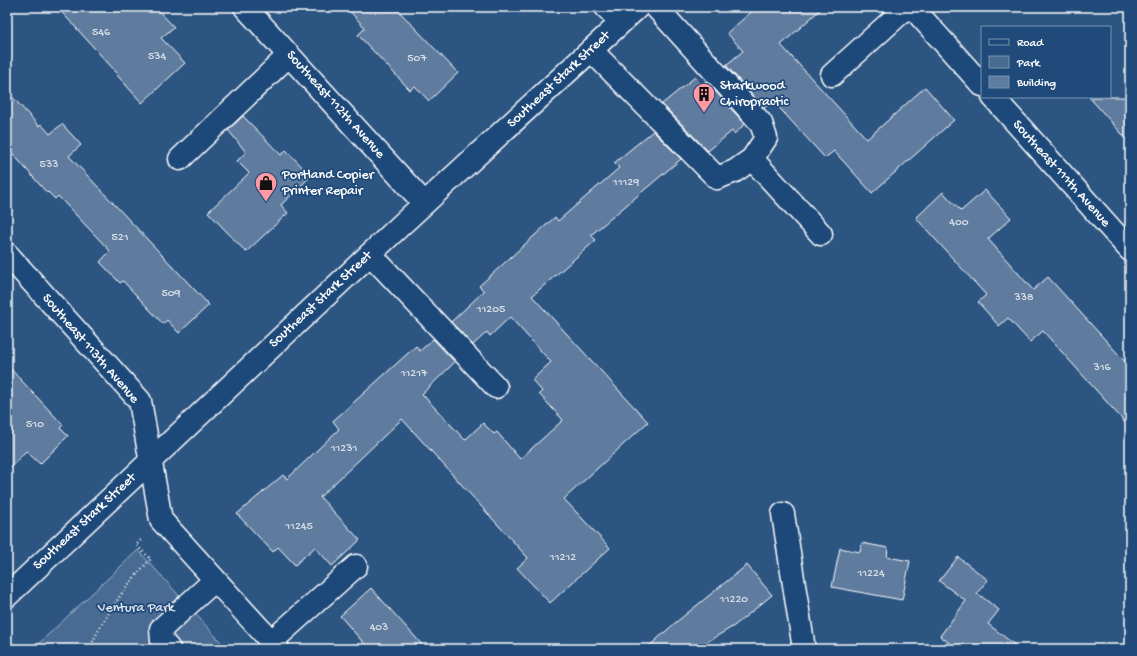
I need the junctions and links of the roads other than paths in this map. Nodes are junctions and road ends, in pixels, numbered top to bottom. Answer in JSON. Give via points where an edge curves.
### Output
{"nodes":[{"id":1,"x":245,"y":7,"type":"edge"},
{"id":2,"x":606,"y":7,"type":"edge"},
{"id":3,"x":638,"y":7,"type":"edge"},
{"id":4,"x":656,"y":7,"type":"edge"},
{"id":5,"x":907,"y":7,"type":"edge"},
{"id":6,"x":912,"y":7,"type":"edge"},
{"id":7,"x":621,"y":22,"type":"junction"},
{"id":8,"x":591,"y":50,"type":"junction"},
{"id":9,"x":289,"y":55,"type":"junction"},
{"id":10,"x":832,"y":75,"type":"dead end"},
{"id":11,"x":981,"y":84,"type":"edge"},
{"id":12,"x":994,"y":98,"type":"edge"},
{"id":13,"x":180,"y":159,"type":"dead end"},
{"id":14,"x":752,"y":159,"type":"junction"},
{"id":15,"x":424,"y":203,"type":"junction"},
{"id":16,"x":821,"y":234,"type":"dead end"},
{"id":17,"x":1130,"y":250,"type":"edge"},
{"id":18,"x":7,"y":254,"type":"edge"},
{"id":19,"x":370,"y":254,"type":"junction"},
{"id":20,"x":496,"y":387,"type":"dead end"},
{"id":21,"x":150,"y":460,"type":"junction"},
{"id":22,"x":783,"y":514,"type":"dead end"},
{"id":23,"x":356,"y":566,"type":"dead end"},
{"id":24,"x":215,"y":580,"type":"junction"},
{"id":25,"x":7,"y":596,"type":"edge"},
{"id":26,"x":274,"y":645,"type":"edge"},
{"id":27,"x":169,"y":649,"type":"edge"},
{"id":28,"x":804,"y":649,"type":"edge"}],
"edges":[{"from":1,"to":9,"type":"street","name":"Southeast 112th Avenue"},
{"from":2,"to":7,"type":"street"},
{"from":3,"to":7,"type":"street","name":"Southeast Stark Street"},
{"from":4,"to":14,"type":"street","via":[[762,123],[766,138]]},
{"from":5,"to":10,"type":"street"},
{"from":6,"to":11,"type":"street"},
{"from":7,"to":8,"type":"street","name":"Southeast Stark Street"},
{"from":8,"to":14,"type":"street","via":[[717,178],[735,171]]},
{"from":8,"to":15,"type":"street","name":"Southeast Stark Street"},
{"from":9,"to":13,"type":"street"},
{"from":9,"to":15,"type":"street","name":"Southeast 112th Avenue"},
{"from":12,"to":17,"type":"street","name":"Southeast 111th Avenue"},
{"from":14,"to":16,"type":"street"},
{"from":15,"to":19,"type":"street","name":"Southeast Stark Street"},
{"from":18,"to":21,"type":"street","name":"Southeast 113th Avenue","via":[[140,401]]},
{"from":19,"to":20,"type":"street"},
{"from":19,"to":21,"type":"street","name":"Southeast Stark Street"},
{"from":21,"to":24,"type":"street","name":"Southeast 113th Avenue","via":[[161,520]]},
{"from":21,"to":25,"type":"street","name":"Southeast Stark Street"},
{"from":22,"to":28,"type":"street"},
{"from":23,"to":26,"type":"street"},
{"from":24,"to":26,"type":"street"},
{"from":24,"to":27,"type":"street","via":[[161,629],[162,640]]}]}
